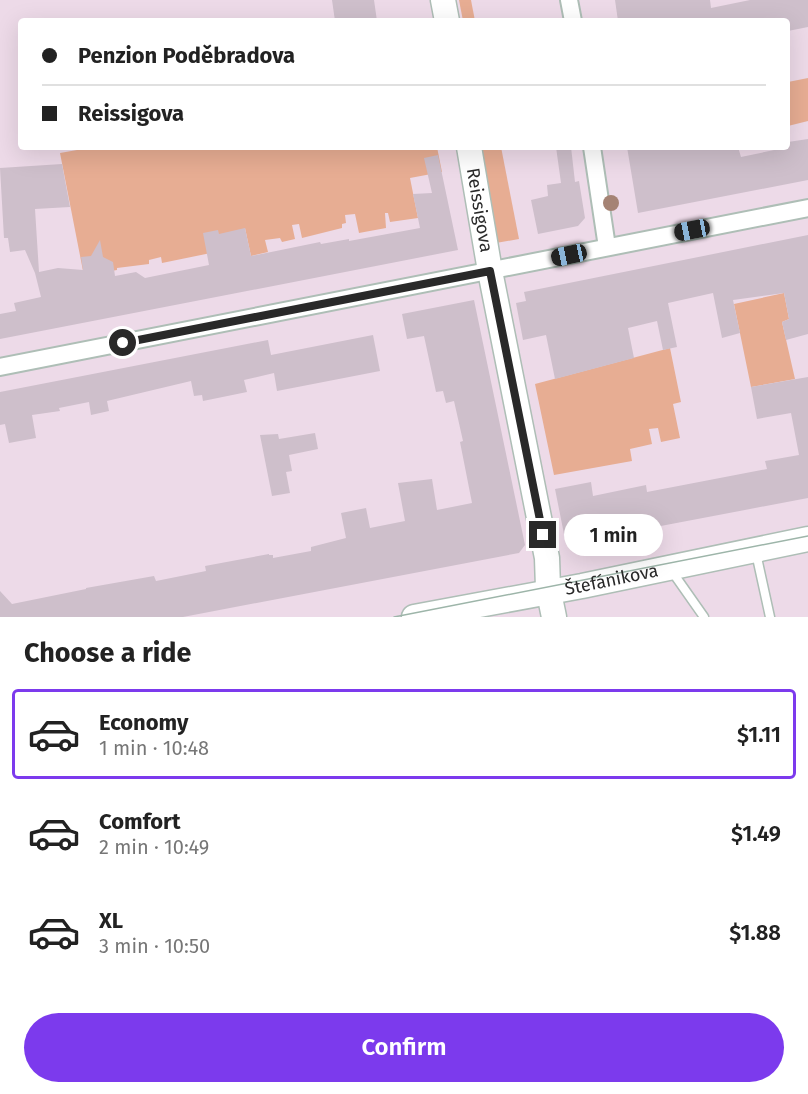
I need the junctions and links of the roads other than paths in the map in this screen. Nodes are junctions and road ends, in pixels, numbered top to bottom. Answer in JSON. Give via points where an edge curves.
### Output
{"nodes":[{"id":1,"x":443,"y":0,"type":"edge"},
{"id":2,"x":569,"y":0,"type":"edge"},
{"id":3,"x":446,"y":18,"type":"edge"},
{"id":4,"x":572,"y":18,"type":"edge"},
{"id":5,"x":470,"y":150,"type":"edge"},
{"id":6,"x":592,"y":150,"type":"edge"},
{"id":7,"x":802,"y":209,"type":"edge"},
{"id":8,"x":608,"y":247,"type":"junction"},
{"id":9,"x":490,"y":271,"type":"junction"},
{"id":10,"x":0,"y":367,"type":"edge"},
{"id":11,"x":808,"y":539,"type":"edge"},
{"id":12,"x":755,"y":550,"type":"junction"},
{"id":13,"x":669,"y":568,"type":"junction"},
{"id":14,"x":549,"y":591,"type":"junction"},
{"id":15,"x":414,"y":617,"type":"edge"},
{"id":16,"x":554,"y":617,"type":"edge"},
{"id":17,"x":704,"y":617,"type":"edge"},
{"id":18,"x":770,"y":617,"type":"edge"}],
"edges":[{"from":1,"to":3,"type":"street"},
{"from":2,"to":4,"type":"street"},
{"from":5,"to":9,"type":"street","name":"Reissigova"},
{"from":6,"to":8,"type":"street"},
{"from":7,"to":8,"type":"street"},
{"from":8,"to":9,"type":"street"},
{"from":9,"to":10,"type":"street"},
{"from":9,"to":14,"type":"street","name":"Reissigova","via":[[548,558]]},
{"from":11,"to":12,"type":"street","name":"Štefánikova"},
{"from":12,"to":13,"type":"street","name":"Štefánikova"},
{"from":12,"to":18,"type":"lane"},
{"from":13,"to":14,"type":"street","name":"Štefánikova"},
{"from":13,"to":17,"type":"lane"},
{"from":14,"to":15,"type":"street","name":"Štefánikova"},
{"from":14,"to":16,"type":"street","name":"Reissigova"}]}
